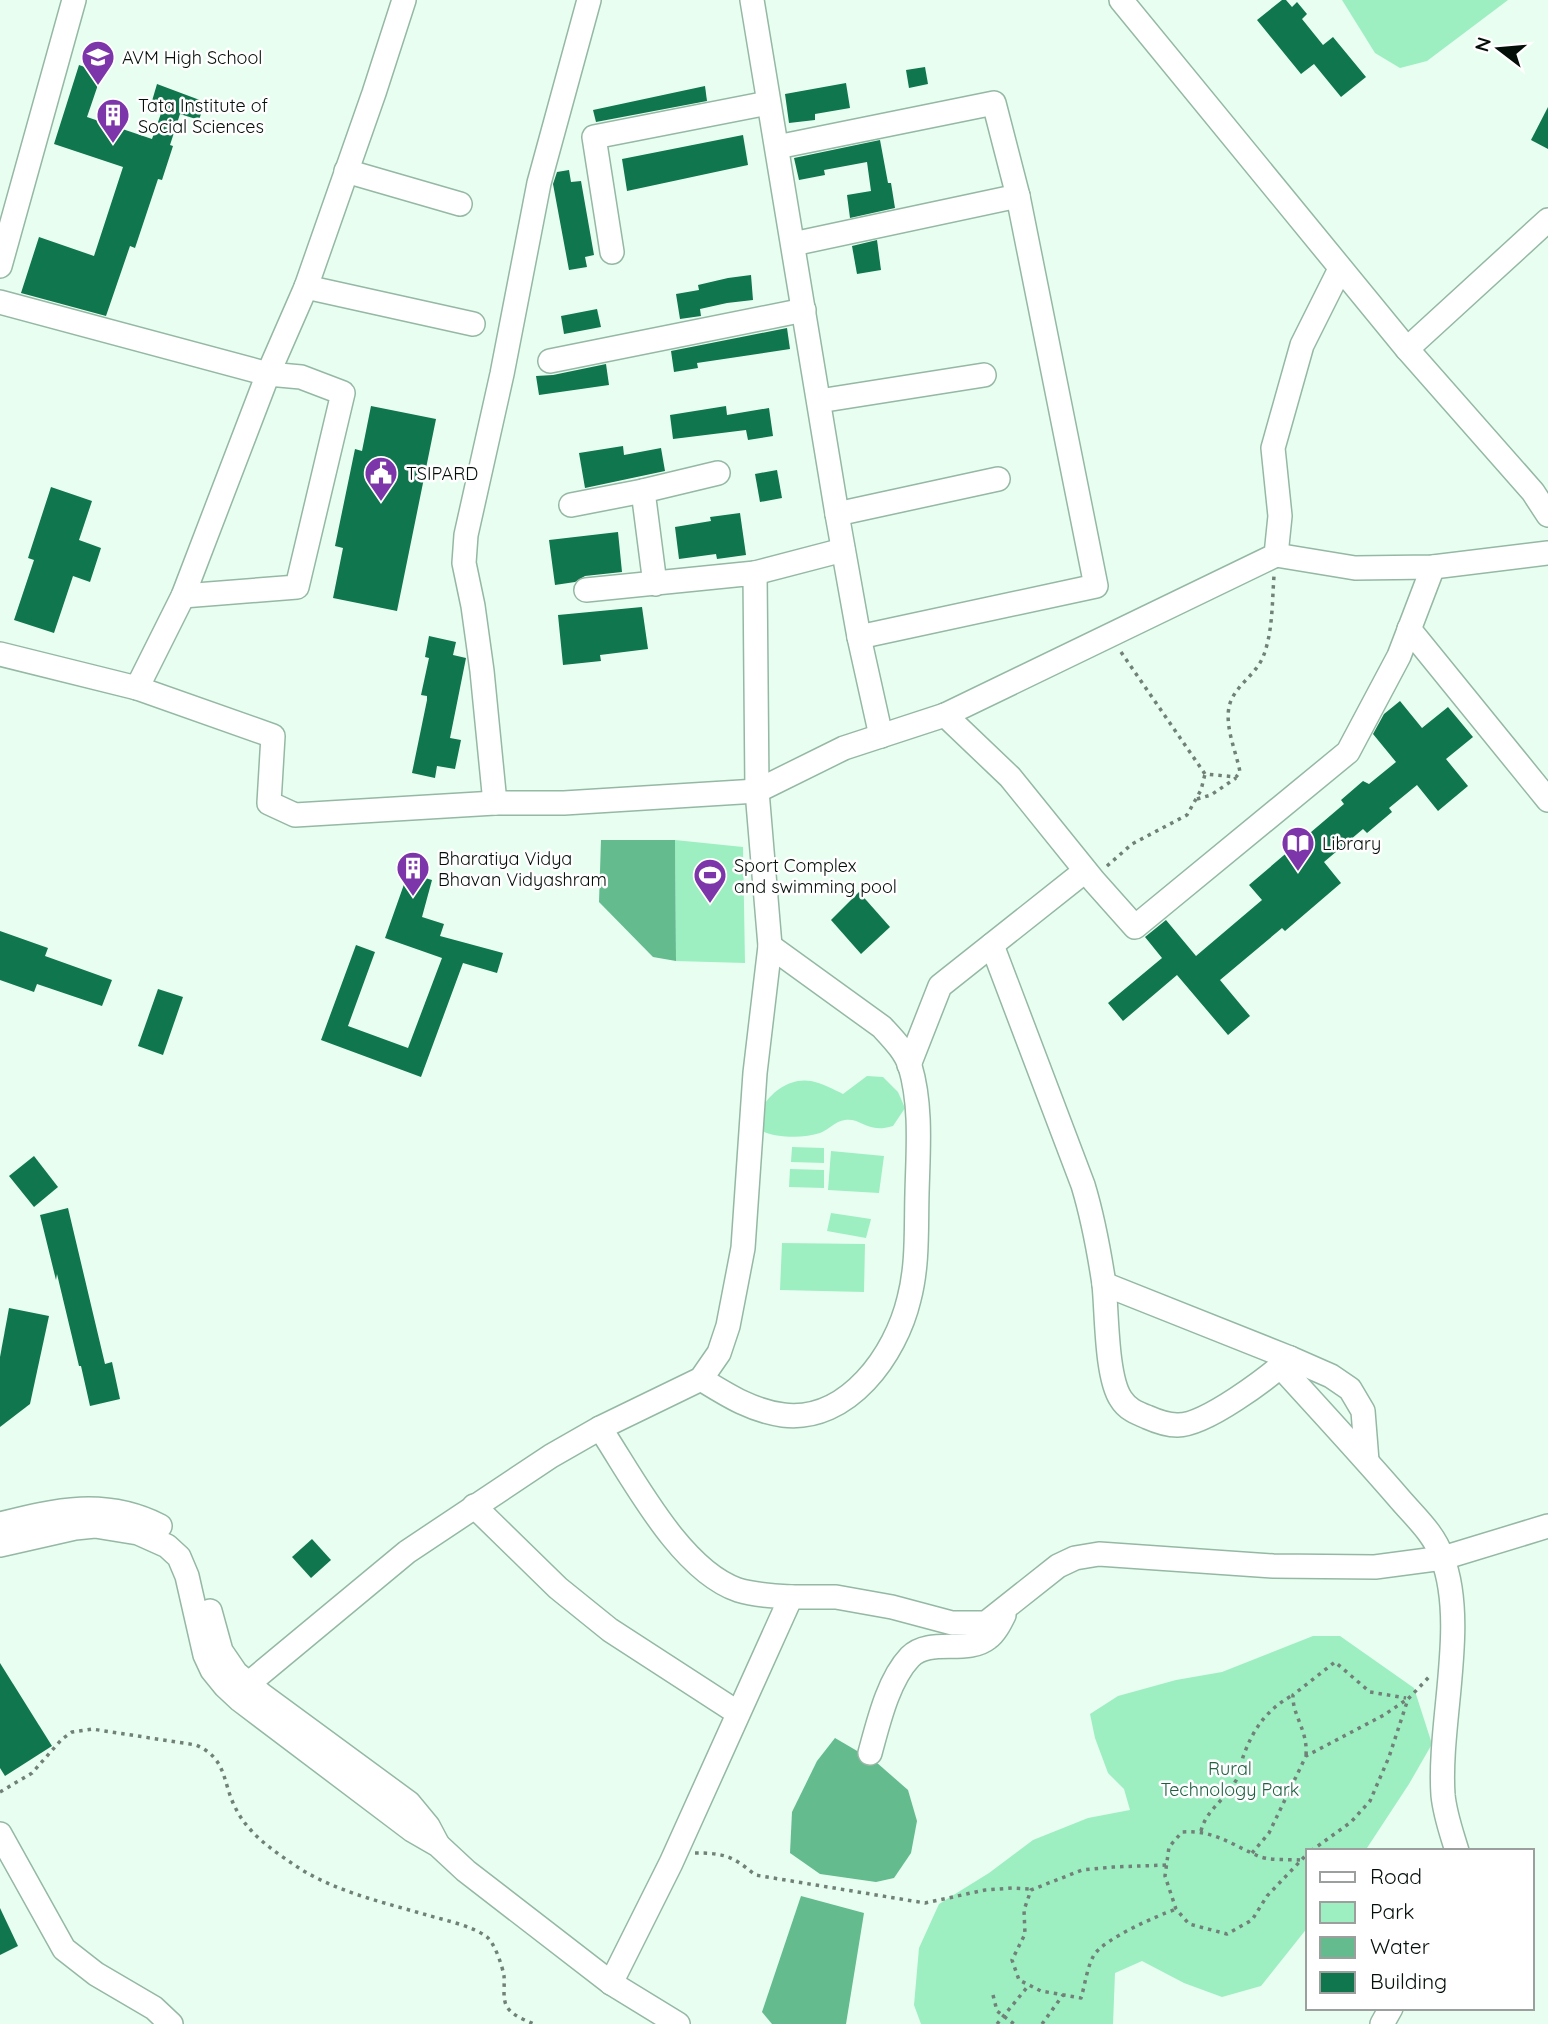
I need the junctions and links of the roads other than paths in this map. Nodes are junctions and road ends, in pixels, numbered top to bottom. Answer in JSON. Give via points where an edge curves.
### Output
{"nodes":[{"id":1,"x":75,"y":0,"type":"edge"},
{"id":2,"x":404,"y":0,"type":"edge"},
{"id":3,"x":589,"y":0,"type":"edge"},
{"id":4,"x":752,"y":0,"type":"edge"},
{"id":5,"x":1121,"y":0,"type":"edge"},
{"id":6,"x":768,"y":103,"type":"junction"},
{"id":7,"x":777,"y":147,"type":"junction"},
{"id":8,"x":346,"y":171,"type":"junction"},
{"id":9,"x":1018,"y":196,"type":"junction"},
{"id":10,"x":460,"y":204,"type":"dead end"},
{"id":11,"x":1548,"y":220,"type":"edge"},
{"id":12,"x":793,"y":244,"type":"junction"},
{"id":13,"x":612,"y":252,"type":"dead end"},
{"id":14,"x":0,"y":266,"type":"edge"},
{"id":15,"x":1340,"y":269,"type":"junction"},
{"id":16,"x":306,"y":288,"type":"junction"},
{"id":17,"x":0,"y":302,"type":"edge"},
{"id":18,"x":804,"y":310,"type":"junction"},
{"id":19,"x":473,"y":324,"type":"dead end"},
{"id":20,"x":1407,"y":349,"type":"junction"},
{"id":21,"x":550,"y":361,"type":"dead end"},
{"id":22,"x":268,"y":374,"type":"junction"},
{"id":23,"x":984,"y":375,"type":"dead end"},
{"id":24,"x":820,"y":401,"type":"junction"},
{"id":25,"x":718,"y":473,"type":"dead end"},
{"id":26,"x":998,"y":478,"type":"dead end"},
{"id":27,"x":643,"y":491,"type":"junction"},
{"id":28,"x":571,"y":505,"type":"dead end"},
{"id":29,"x":837,"y":514,"type":"junction"},
{"id":30,"x":1548,"y":514,"type":"edge"},
{"id":31,"x":843,"y":550,"type":"junction"},
{"id":32,"x":1548,"y":553,"type":"edge"},
{"id":33,"x":1276,"y":555,"type":"junction"},
{"id":34,"x":1433,"y":567,"type":"junction"},
{"id":35,"x":755,"y":573,"type":"junction"},
{"id":36,"x":655,"y":584,"type":"junction"},
{"id":37,"x":586,"y":590,"type":"dead end"},
{"id":38,"x":183,"y":596,"type":"junction"},
{"id":39,"x":1409,"y":628,"type":"junction"},
{"id":40,"x":859,"y":637,"type":"junction"},
{"id":41,"x":0,"y":654,"type":"edge"},
{"id":42,"x":137,"y":688,"type":"junction"},
{"id":43,"x":945,"y":715,"type":"junction"},
{"id":44,"x":881,"y":736,"type":"junction"},
{"id":45,"x":757,"y":791,"type":"junction"},
{"id":46,"x":1548,"y":800,"type":"edge"},
{"id":47,"x":495,"y":803,"type":"junction"},
{"id":48,"x":1090,"y":876,"type":"junction"},
{"id":49,"x":992,"y":945,"type":"junction"},
{"id":50,"x":770,"y":946,"type":"junction"},
{"id":51,"x":909,"y":1065,"type":"junction"},
{"id":52,"x":1104,"y":1284,"type":"junction"},
{"id":53,"x":1285,"y":1363,"type":"junction"},
{"id":54,"x":701,"y":1379,"type":"junction"},
{"id":55,"x":600,"y":1429,"type":"junction"},
{"id":56,"x":1367,"y":1461,"type":"junction"},
{"id":57,"x":474,"y":1506,"type":"junction"},
{"id":58,"x":0,"y":1524,"type":"edge"},
{"id":59,"x":1548,"y":1526,"type":"edge"},
{"id":60,"x":171,"y":1540,"type":"junction"},
{"id":61,"x":0,"y":1545,"type":"edge"},
{"id":62,"x":1443,"y":1558,"type":"junction"},
{"id":63,"x":791,"y":1597,"type":"junction"},
{"id":64,"x":1009,"y":1608,"type":"junction"},
{"id":65,"x":248,"y":1684,"type":"junction"},
{"id":66,"x":738,"y":1713,"type":"junction"},
{"id":67,"x":870,"y":1753,"type":"dead end"},
{"id":68,"x":0,"y":1834,"type":"edge"},
{"id":69,"x":438,"y":1845,"type":"junction"},
{"id":70,"x":1456,"y":1849,"type":"edge"},
{"id":71,"x":611,"y":1983,"type":"junction"},
{"id":72,"x":171,"y":2024,"type":"edge"},
{"id":73,"x":678,"y":2024,"type":"edge"}],
"edges":[{"from":1,"to":14,"type":"street"},
{"from":2,"to":8,"type":"street"},
{"from":3,"to":47,"type":"street","via":[[539,183],[466,535],[464,563],[482,671]]},
{"from":4,"to":6,"type":"street"},
{"from":5,"to":15,"type":"street"},
{"from":6,"to":7,"type":"street"},
{"from":6,"to":13,"type":"street","via":[[594,137]]},
{"from":7,"to":9,"type":"street","via":[[994,103]]},
{"from":7,"to":12,"type":"street"},
{"from":8,"to":10,"type":"street"},
{"from":8,"to":16,"type":"street"},
{"from":9,"to":12,"type":"street"},
{"from":9,"to":40,"type":"street","via":[[1096,586]]},
{"from":11,"to":20,"type":"street"},
{"from":12,"to":18,"type":"street"},
{"from":15,"to":20,"type":"street"},
{"from":15,"to":33,"type":"street","via":[[1302,345],[1272,448],[1280,516]]},
{"from":16,"to":19,"type":"street"},
{"from":16,"to":22,"type":"street"},
{"from":17,"to":22,"type":"street"},
{"from":18,"to":21,"type":"street"},
{"from":18,"to":24,"type":"street"},
{"from":20,"to":30,"type":"street"},
{"from":22,"to":38,"type":"street"},
{"from":22,"to":38,"type":"street","via":[[301,377],[343,393],[297,587]]},
{"from":23,"to":24,"type":"street"},
{"from":24,"to":29,"type":"street"},
{"from":25,"to":27,"type":"street"},
{"from":26,"to":29,"type":"street"},
{"from":27,"to":28,"type":"street"},
{"from":27,"to":36,"type":"street"},
{"from":29,"to":31,"type":"street"},
{"from":31,"to":35,"type":"street"},
{"from":31,"to":40,"type":"street"},
{"from":32,"to":34,"type":"street"},
{"from":33,"to":34,"type":"street","via":[[1355,568]]},
{"from":33,"to":43,"type":"street"},
{"from":34,"to":39,"type":"street"},
{"from":35,"to":36,"type":"street"},
{"from":35,"to":45,"type":"street"},
{"from":36,"to":37,"type":"street"},
{"from":38,"to":42,"type":"street"},
{"from":39,"to":46,"type":"street"},
{"from":39,"to":48,"type":"street","via":[[1348,752],[1135,927]]},
{"from":40,"to":44,"type":"street"},
{"from":41,"to":42,"type":"street"},
{"from":42,"to":47,"type":"street","via":[[273,736],[269,803],[295,815]]},
{"from":43,"to":44,"type":"street"},
{"from":43,"to":48,"type":"street","via":[[1010,777]]},
{"from":44,"to":45,"type":"street","via":[[844,748]]},
{"from":45,"to":47,"type":"street"},
{"from":45,"to":50,"type":"street"},
{"from":48,"to":49,"type":"street"},
{"from":49,"to":51,"type":"street","via":[[940,986]]},
{"from":49,"to":52,"type":"street","via":[[1083,1185]]},
{"from":50,"to":51,"type":"street","via":[[882,1027]]},
{"from":50,"to":54,"type":"street","via":[[755,1073],[743,1248],[728,1326],[719,1353]]},
{"from":51,"to":54,"type":"street","via":[[919,1144],[915,1266],[895,1340],[871,1375],[845,1401],[815,1413],[786,1415],[761,1410]]},
{"from":52,"to":53,"type":"street"},
{"from":52,"to":53,"type":"street","via":[[1114,1381],[1131,1410],[1179,1426],[1193,1422],[1217,1411]]},
{"from":53,"to":56,"type":"street"},
{"from":53,"to":56,"type":"street","via":[[1331,1376],[1350,1389],[1363,1411]]},
{"from":54,"to":55,"type":"street"},
{"from":55,"to":57,"type":"street"},
{"from":55,"to":63,"type":"street","via":[[642,1494],[710,1576],[760,1595]]},
{"from":56,"to":62,"type":"street","via":[[1433,1538]]},
{"from":57,"to":65,"type":"street","via":[[407,1552]]},
{"from":57,"to":66,"type":"street","via":[[558,1588],[610,1630]]},
{"from":58,"to":60,"type":"street","via":[[88,1507],[137,1517]]},
{"from":59,"to":62,"type":"street"},
{"from":60,"to":61,"type":"street","via":[[95,1526]]},
{"from":60,"to":65,"type":"street","via":[[192,1552],[221,1651]]},
{"from":60,"to":69,"type":"street","via":[[187,1576],[205,1655],[225,1686],[402,1823]]},
{"from":62,"to":64,"type":"street","via":[[1327,1568],[1099,1554],[1058,1566]]},
{"from":62,"to":70,"type":"street","via":[[1450,1589],[1451,1655],[1443,1793]]},
{"from":63,"to":64,"type":"street","via":[[836,1597],[967,1624],[986,1623]]},
{"from":63,"to":66,"type":"street"},
{"from":64,"to":67,"type":"street","via":[[988,1638],[910,1656],[890,1692]]},
{"from":65,"to":69,"type":"street","via":[[409,1803]]},
{"from":66,"to":71,"type":"street"},
{"from":68,"to":72,"type":"street","via":[[64,1949]]},
{"from":69,"to":71,"type":"street"},
{"from":71,"to":73,"type":"street"}]}
